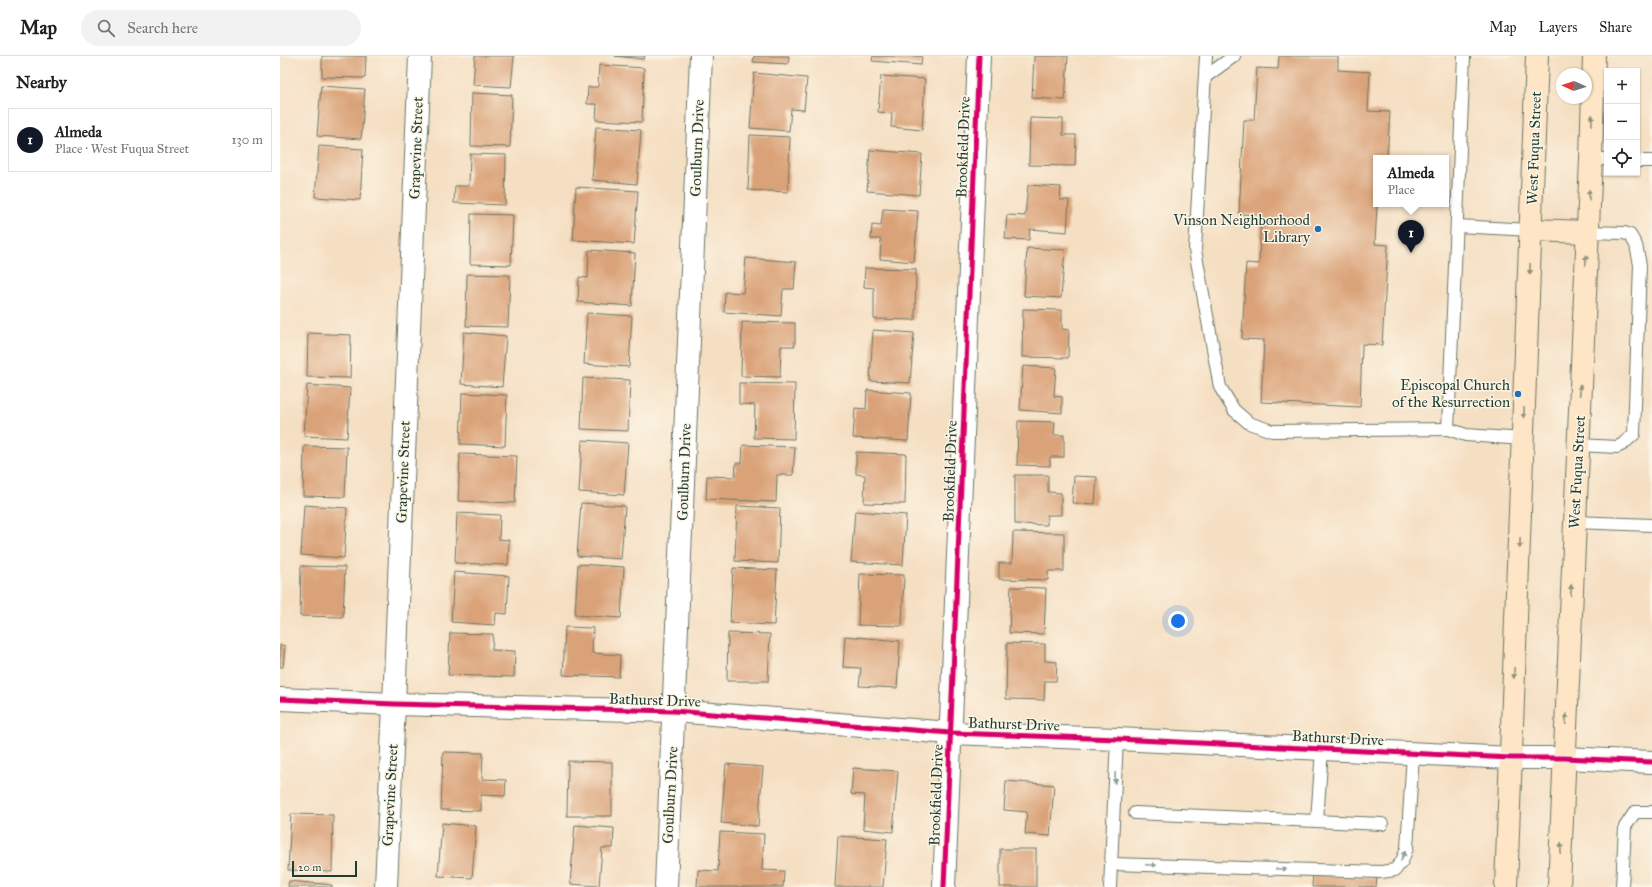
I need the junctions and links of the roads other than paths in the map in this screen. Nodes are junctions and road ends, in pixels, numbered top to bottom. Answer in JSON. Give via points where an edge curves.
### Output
{"nodes":[{"id":1,"x":420,"y":56,"type":"edge"},
{"id":2,"x":701,"y":56,"type":"edge"},
{"id":3,"x":979,"y":56,"type":"edge"},
{"id":4,"x":1206,"y":56,"type":"edge"},
{"id":5,"x":1234,"y":56,"type":"edge"},
{"id":6,"x":1464,"y":56,"type":"edge"},
{"id":7,"x":1537,"y":56,"type":"edge"},
{"id":8,"x":1594,"y":56,"type":"edge"},
{"id":9,"x":1205,"y":77,"type":"junction"},
{"id":10,"x":1599,"y":159,"type":"edge"},
{"id":11,"x":1640,"y":161,"type":"edge"},
{"id":12,"x":1652,"y":162,"type":"edge"},
{"id":13,"x":1457,"y":226,"type":"junction"},
{"id":14,"x":1531,"y":230,"type":"junction"},
{"id":15,"x":1587,"y":232,"type":"junction"},
{"id":16,"x":1448,"y":429,"type":"junction"},
{"id":17,"x":1524,"y":439,"type":"junction"},
{"id":18,"x":1578,"y":445,"type":"junction"},
{"id":19,"x":1574,"y":522,"type":"junction"},
{"id":20,"x":1652,"y":525,"type":"edge"},
{"id":21,"x":280,"y":699,"type":"edge"},
{"id":22,"x":394,"y":704,"type":"junction"},
{"id":23,"x":674,"y":711,"type":"junction"},
{"id":24,"x":950,"y":733,"type":"junction"},
{"id":25,"x":1117,"y":739,"type":"junction"},
{"id":26,"x":1322,"y":749,"type":"junction"},
{"id":27,"x":1413,"y":754,"type":"junction"},
{"id":28,"x":1511,"y":758,"type":"junction"},
{"id":29,"x":1564,"y":758,"type":"junction"},
{"id":30,"x":1652,"y":762,"type":"edge"},
{"id":31,"x":1652,"y":812,"type":"edge"},
{"id":32,"x":1135,"y":813,"type":"dead end"},
{"id":33,"x":1317,"y":821,"type":"junction"},
{"id":34,"x":1382,"y":824,"type":"dead end"},
{"id":35,"x":1112,"y":864,"type":"junction"},
{"id":36,"x":386,"y":887,"type":"edge"},
{"id":37,"x":666,"y":887,"type":"edge"},
{"id":38,"x":944,"y":887,"type":"edge"},
{"id":39,"x":1110,"y":887,"type":"edge"},
{"id":40,"x":1506,"y":887,"type":"edge"},
{"id":41,"x":1559,"y":887,"type":"edge"},
{"id":42,"x":1622,"y":887,"type":"edge"}],
"edges":[{"from":1,"to":22,"type":"street","name":"Grapevine Street"},
{"from":2,"to":23,"type":"street","name":"Goulburn Drive"},
{"from":3,"to":24,"type":"street","name":"Brookfield Drive"},
{"from":4,"to":9,"type":"lane"},
{"from":5,"to":9,"type":"lane"},
{"from":6,"to":13,"type":"lane"},
{"from":7,"to":14,"type":"main road","name":"West Fuqua Street"},
{"from":10,"to":8,"type":"main road","name":"West Fuqua Street","one_way":true},
{"from":9,"to":16,"type":"lane","via":[[1196,250],[1220,387],[1234,410],[1249,423],[1272,431]]},
{"from":15,"to":10,"type":"main road","name":"West Fuqua Street","one_way":true},
{"from":11,"to":12,"type":"lane"},
{"from":13,"to":14,"type":"lane"},
{"from":13,"to":16,"type":"lane"},
{"from":14,"to":15,"type":"main road"},
{"from":14,"to":17,"type":"main road","name":"West Fuqua Street","one_way":true},
{"from":18,"to":15,"type":"main road","name":"West Fuqua Street","one_way":true},
{"from":15,"to":18,"type":"lane","via":[[1624,233],[1630,235],[1636,245],[1640,265],[1634,434],[1617,447]]},
{"from":16,"to":17,"type":"lane","via":[[1466,435]]},
{"from":17,"to":28,"type":"main road","name":"West Fuqua Street","one_way":true},
{"from":18,"to":19,"type":"main road","name":"West Fuqua Street"},
{"from":19,"to":20,"type":"lane"},
{"from":29,"to":19,"type":"main road","name":"West Fuqua Street","one_way":true},
{"from":21,"to":22,"type":"street","name":"Bathurst Drive"},
{"from":22,"to":23,"type":"street","name":"Bathurst Drive"},
{"from":22,"to":36,"type":"street","name":"Grapevine Street"},
{"from":23,"to":24,"type":"street","name":"Bathurst Drive"},
{"from":23,"to":37,"type":"street","name":"Goulburn Drive"},
{"from":24,"to":25,"type":"street","name":"Bathurst Drive"},
{"from":24,"to":38,"type":"street","name":"Brookfield Drive"},
{"from":25,"to":26,"type":"street","name":"Bathurst Drive"},
{"from":25,"to":35,"type":"lane","one_way":true},
{"from":26,"to":27,"type":"street","name":"Bathurst Drive"},
{"from":26,"to":33,"type":"lane"},
{"from":27,"to":28,"type":"street","name":"Bathurst Drive"},
{"from":35,"to":27,"type":"lane","one_way":true,"via":[[1381,872],[1395,870],[1407,848]]},
{"from":28,"to":29,"type":"street","name":"Bathurst Drive"},
{"from":28,"to":40,"type":"main road","name":"West Fuqua Street"},
{"from":29,"to":30,"type":"street","name":"Bathurst Drive"},
{"from":41,"to":29,"type":"main road","name":"West Fuqua Street","one_way":true},
{"from":31,"to":42,"type":"lane","via":[[1636,812],[1624,827]]},
{"from":32,"to":33,"type":"lane"},
{"from":33,"to":34,"type":"lane"},
{"from":35,"to":39,"type":"lane"}]}
